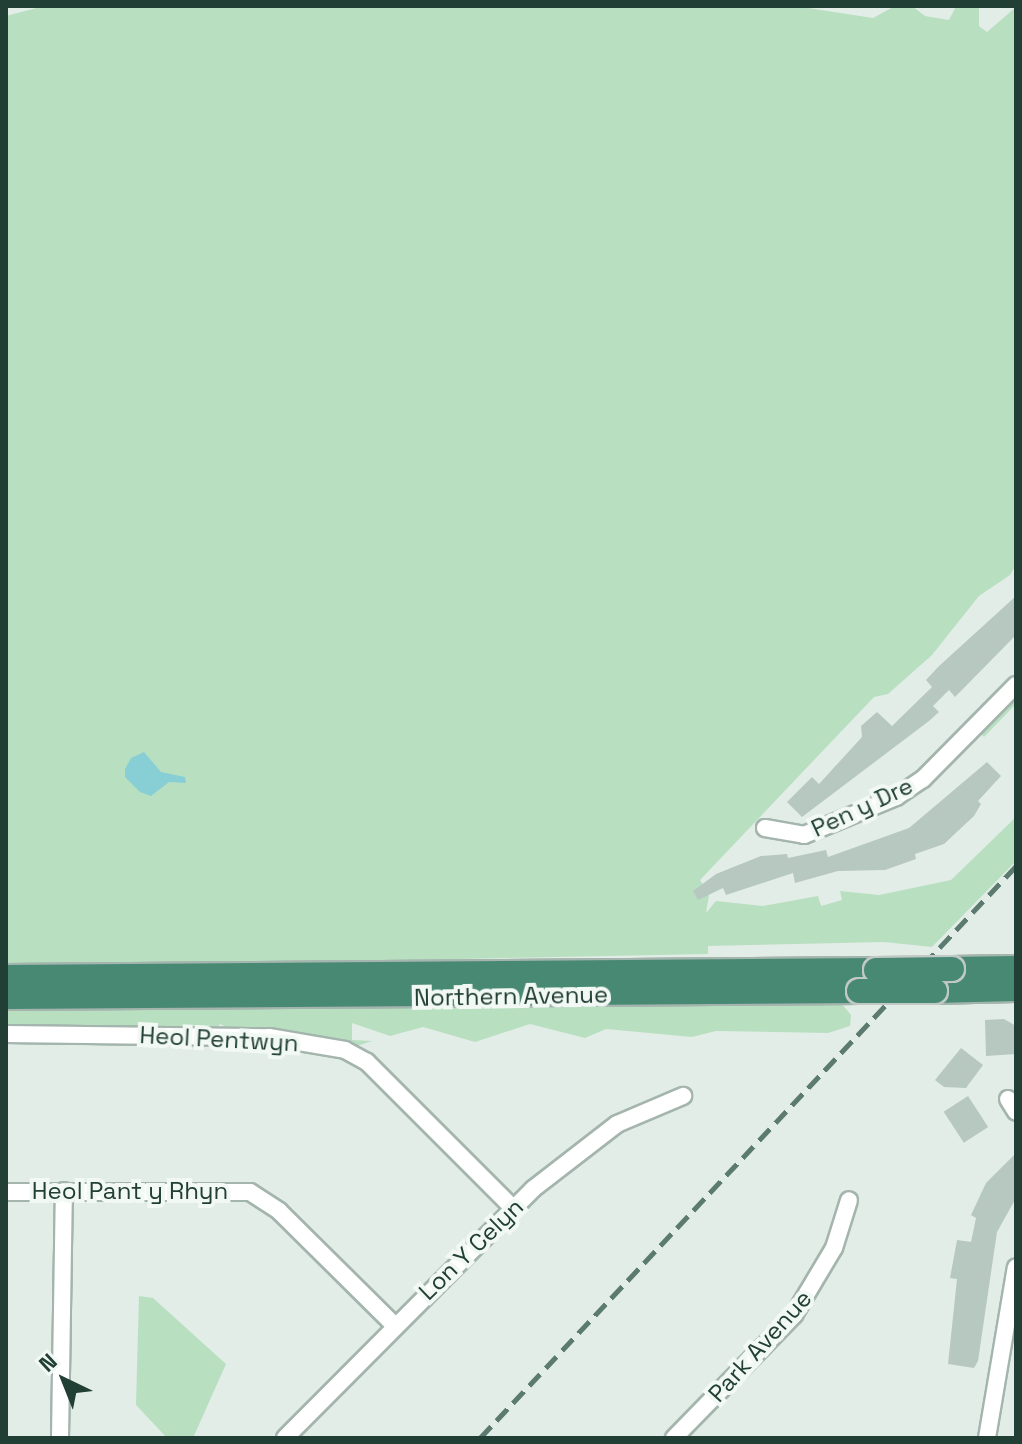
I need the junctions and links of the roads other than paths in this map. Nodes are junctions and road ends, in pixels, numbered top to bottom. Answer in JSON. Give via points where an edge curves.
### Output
{"nodes":[{"id":1,"x":1016,"y":685,"type":"edge"},
{"id":2,"x":765,"y":828,"type":"dead end"},
{"id":3,"x":1016,"y":968,"type":"edge"},
{"id":4,"x":6,"y":977,"type":"edge"},
{"id":5,"x":1016,"y":989,"type":"edge"},
{"id":6,"x":6,"y":997,"type":"edge"},
{"id":7,"x":6,"y":1034,"type":"edge"},
{"id":8,"x":683,"y":1096,"type":"dead end"},
{"id":9,"x":64,"y":1191,"type":"junction"},
{"id":10,"x":6,"y":1192,"type":"edge"},
{"id":11,"x":849,"y":1200,"type":"dead end"},
{"id":12,"x":513,"y":1208,"type":"junction"},
{"id":13,"x":1016,"y":1267,"type":"edge"},
{"id":14,"x":394,"y":1325,"type":"junction"},
{"id":15,"x":60,"y":1438,"type":"edge"},
{"id":16,"x":285,"y":1438,"type":"edge"},
{"id":17,"x":674,"y":1438,"type":"edge"},
{"id":18,"x":987,"y":1438,"type":"edge"}],
"edges":[{"from":1,"to":2,"type":"street","name":"Pen y Dre","via":[[923,779],[896,797],[804,835]]},
{"from":3,"to":4,"type":"highway","name":"Northern Avenue","bridge":true},
{"from":5,"to":6,"type":"highway","name":"Northern Avenue","bridge":true},
{"from":7,"to":12,"type":"street","name":"Heol Pentwyn","via":[[269,1037],[345,1050],[367,1062]]},
{"from":8,"to":12,"type":"street","name":"Lon Y Celyn","via":[[617,1124]]},
{"from":9,"to":10,"type":"street","name":"Heol Pant y Rhyn"},
{"from":9,"to":14,"type":"street","name":"Heol Pant y Rhyn","via":[[250,1192],[279,1211]]},
{"from":9,"to":15,"type":"street"},
{"from":11,"to":17,"type":"street","name":"Park Avenue","via":[[834,1248],[794,1315]]},
{"from":12,"to":14,"type":"street","name":"Lon Y Celyn"},
{"from":13,"to":18,"type":"street"},
{"from":14,"to":16,"type":"street","name":"Lon Y Celyn"}]}
